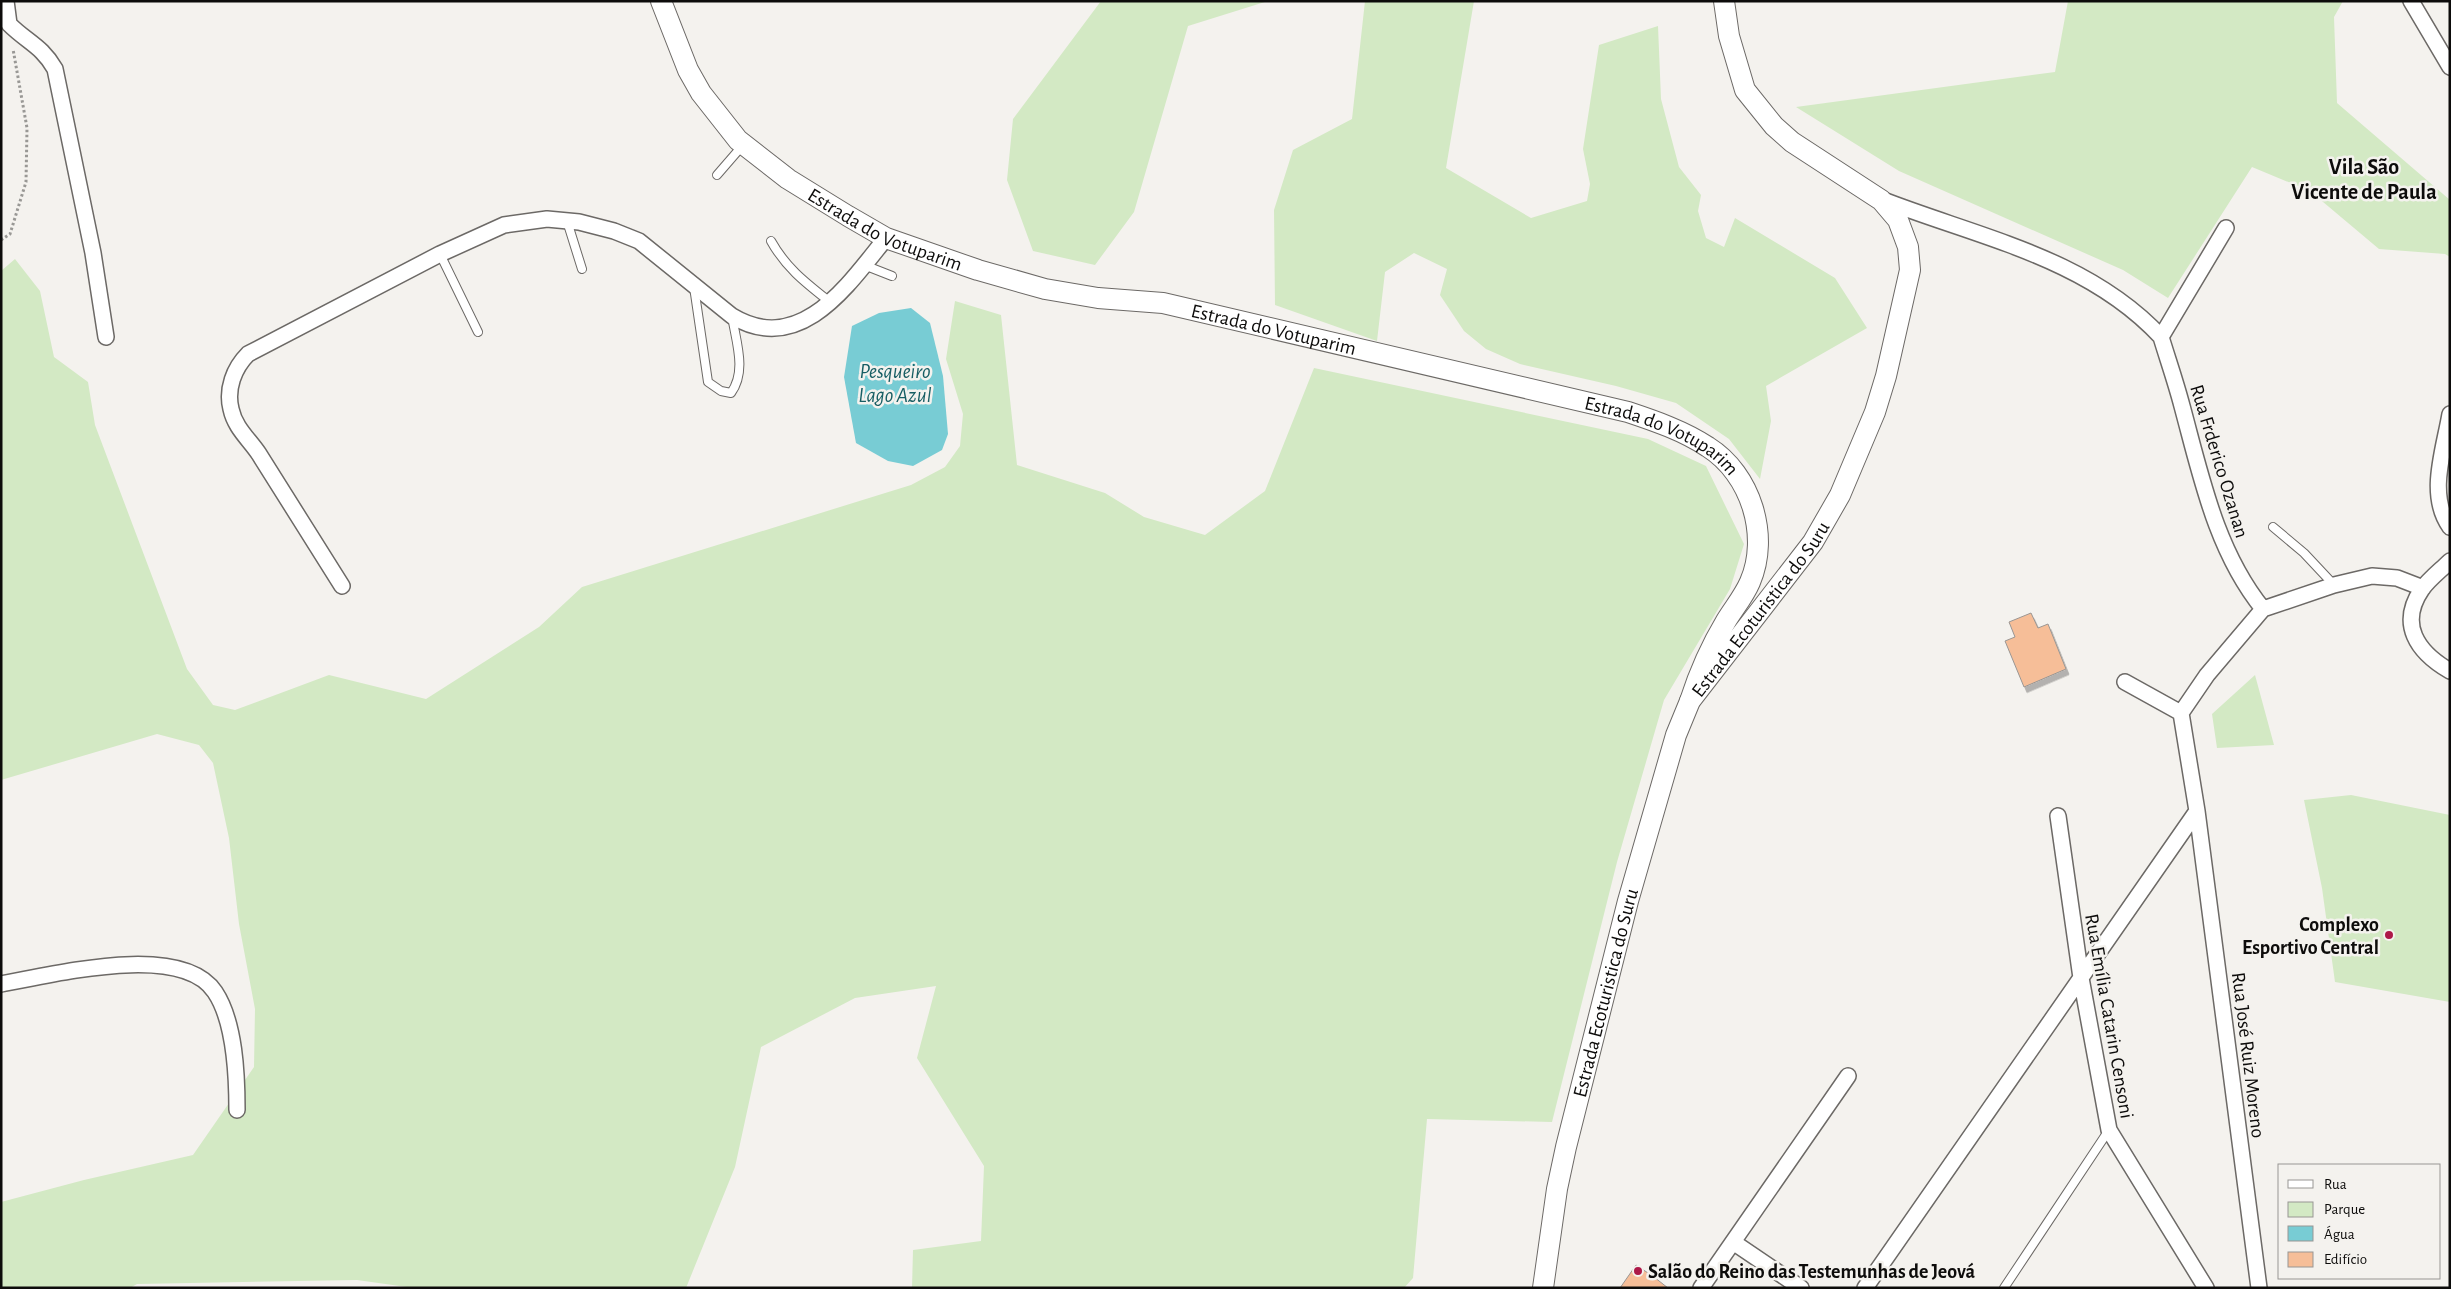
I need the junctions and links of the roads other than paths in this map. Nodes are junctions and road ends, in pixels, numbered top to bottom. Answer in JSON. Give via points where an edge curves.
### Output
{"nodes":[{"id":1,"x":6,"y":1,"type":"edge"},
{"id":2,"x":662,"y":1,"type":"edge"},
{"id":3,"x":1724,"y":1,"type":"edge"},
{"id":4,"x":2411,"y":1,"type":"edge"},
{"id":5,"x":2450,"y":67,"type":"edge"},
{"id":6,"x":744,"y":145,"type":"junction"},
{"id":7,"x":717,"y":175,"type":"dead end"},
{"id":8,"x":1881,"y":200,"type":"junction"},
{"id":9,"x":567,"y":221,"type":"junction"},
{"id":10,"x":2226,"y":228,"type":"dead end"},
{"id":11,"x":886,"y":238,"type":"junction"},
{"id":12,"x":771,"y":241,"type":"dead end"},
{"id":13,"x":440,"y":254,"type":"junction"},
{"id":14,"x":864,"y":264,"type":"junction"},
{"id":15,"x":582,"y":269,"type":"dead end"},
{"id":16,"x":892,"y":276,"type":"dead end"},
{"id":17,"x":694,"y":287,"type":"junction"},
{"id":18,"x":830,"y":302,"type":"junction"},
{"id":19,"x":732,"y":316,"type":"junction"},
{"id":20,"x":478,"y":332,"type":"dead end"},
{"id":21,"x":106,"y":337,"type":"dead end"},
{"id":22,"x":2161,"y":337,"type":"junction"},
{"id":23,"x":2450,"y":414,"type":"edge"},
{"id":24,"x":2273,"y":527,"type":"dead end"},
{"id":25,"x":2450,"y":527,"type":"edge"},
{"id":26,"x":2450,"y":561,"type":"edge"},
{"id":27,"x":2334,"y":585,"type":"junction"},
{"id":28,"x":342,"y":586,"type":"dead end"},
{"id":29,"x":2423,"y":588,"type":"junction"},
{"id":30,"x":2263,"y":609,"type":"junction"},
{"id":31,"x":2450,"y":671,"type":"edge"},
{"id":32,"x":2124,"y":682,"type":"dead end"},
{"id":33,"x":1690,"y":701,"type":"junction"},
{"id":34,"x":2181,"y":713,"type":"junction"},
{"id":35,"x":2197,"y":811,"type":"junction"},
{"id":36,"x":2058,"y":816,"type":"dead end"},
{"id":37,"x":2081,"y":978,"type":"junction"},
{"id":38,"x":1,"y":984,"type":"edge"},
{"id":39,"x":1848,"y":1076,"type":"dead end"},
{"id":40,"x":237,"y":1110,"type":"dead end"},
{"id":41,"x":2110,"y":1130,"type":"junction"},
{"id":42,"x":1733,"y":1242,"type":"junction"},
{"id":43,"x":1543,"y":1288,"type":"edge"},
{"id":44,"x":1701,"y":1288,"type":"edge"},
{"id":45,"x":1801,"y":1288,"type":"edge"},
{"id":46,"x":1865,"y":1288,"type":"edge"},
{"id":47,"x":2004,"y":1288,"type":"edge"},
{"id":48,"x":2206,"y":1288,"type":"edge"},
{"id":49,"x":2259,"y":1288,"type":"edge"}],
"edges":[{"from":1,"to":21,"type":"street","via":[[9,24],[42,50],[55,69],[93,253]]},
{"from":2,"to":6,"type":"street","name":"Estrada do Votuparim","via":[[688,70],[701,93]]},
{"from":3,"to":8,"type":"street","name":"Estrada Ecoturistica do Suru","via":[[1736,65],[1745,90],[1760,110],[1792,142]]},
{"from":4,"to":5,"type":"street"},
{"from":6,"to":7,"type":"lane"},
{"from":6,"to":11,"type":"street","name":"Estrada do Votuparim","via":[[788,179]]},
{"from":8,"to":22,"type":"street","via":[[2040,256],[2119,301]]},
{"from":8,"to":33,"type":"street","name":"Estrada Ecoturistica do Suru","via":[[1898,220],[1908,247],[1910,270],[1886,376],[1863,445],[1840,496],[1813,542]]},
{"from":9,"to":13,"type":"street","via":[[547,219],[504,225]]},
{"from":9,"to":15,"type":"lane"},
{"from":9,"to":17,"type":"street","via":[[614,231],[639,242]]},
{"from":10,"to":22,"type":"street"},
{"from":11,"to":14,"type":"street"},
{"from":11,"to":33,"type":"street","name":"Estrada do Votuparim","via":[[1045,289],[1098,298],[1163,302],[1524,390],[1628,412],[1709,447],[1725,461],[1747,494],[1756,518],[1758,557],[1750,582],[1706,658]]},
{"from":12,"to":18,"type":"lane","via":[[795,275]]},
{"from":13,"to":20,"type":"lane"},
{"from":13,"to":28,"type":"street","via":[[248,354],[238,365],[230,386],[230,409],[240,430],[258,452]]},
{"from":14,"to":16,"type":"lane"},
{"from":14,"to":18,"type":"street"},
{"from":17,"to":19,"type":"street"},
{"from":17,"to":19,"type":"lane","via":[[708,382],[721,391],[731,393],[741,372]]},
{"from":18,"to":19,"type":"street","via":[[805,320],[787,326],[765,329],[746,325]]},
{"from":22,"to":30,"type":"street","name":"Rua Frderico Ozanan","via":[[2182,404],[2200,479],[2231,562]]},
{"from":23,"to":25,"type":"street","via":[[2438,499]]},
{"from":24,"to":27,"type":"lane"},
{"from":26,"to":29,"type":"street"},
{"from":27,"to":29,"type":"street","via":[[2372,576],[2397,578]]},
{"from":27,"to":30,"type":"street"},
{"from":29,"to":31,"type":"street","via":[[2414,604],[2412,633],[2424,652]]},
{"from":30,"to":34,"type":"street","via":[[2208,674]]},
{"from":32,"to":34,"type":"street"},
{"from":33,"to":43,"type":"street","name":"Estrada Ecoturistica do Suru","via":[[1676,735],[1628,901],[1585,1071],[1557,1189]]},
{"from":34,"to":35,"type":"street","name":"Rua José Ruiz Moreno"},
{"from":35,"to":37,"type":"street"},
{"from":35,"to":49,"type":"street","name":"Rua José Ruiz Moreno"},
{"from":36,"to":37,"type":"street","name":"Rua Emília Catarin Censoni"},
{"from":37,"to":41,"type":"street","name":"Rua Emília Catarin Censoni"},
{"from":37,"to":46,"type":"street"},
{"from":38,"to":40,"type":"street","via":[[135,964],[182,968],[208,984],[216,993],[225,1014],[237,1075]]},
{"from":39,"to":42,"type":"street"},
{"from":41,"to":47,"type":"lane"},
{"from":41,"to":48,"type":"street","name":"Rua Emília Catarin Censoni"},
{"from":42,"to":44,"type":"street"},
{"from":42,"to":45,"type":"street"}]}
